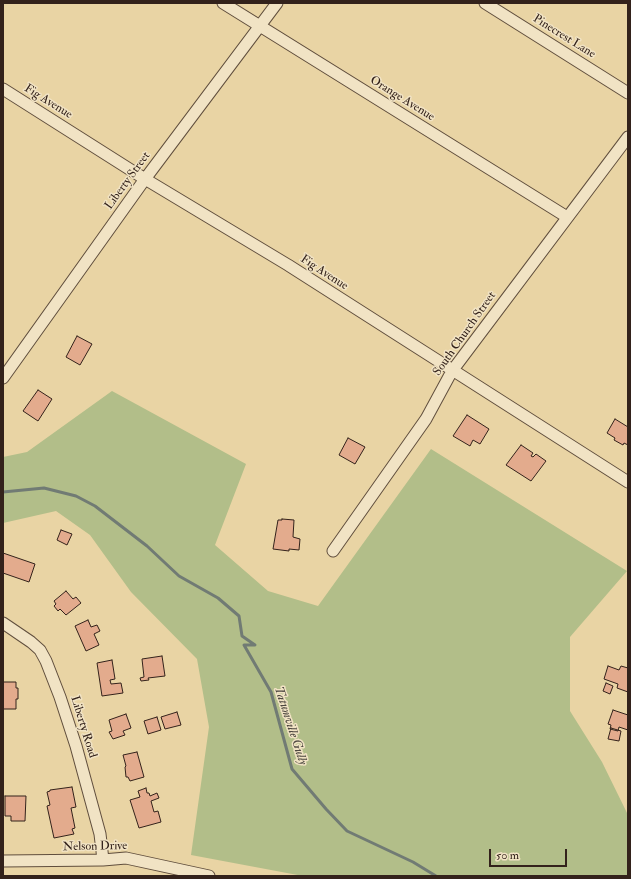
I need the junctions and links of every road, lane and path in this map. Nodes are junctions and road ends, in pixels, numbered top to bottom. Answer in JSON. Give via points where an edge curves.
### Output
{"nodes":[{"id":1,"x":223,"y":3,"type":"edge"},
{"id":2,"x":277,"y":3,"type":"edge"},
{"id":3,"x":485,"y":3,"type":"edge"},
{"id":4,"x":260,"y":26,"type":"junction"},
{"id":5,"x":3,"y":89,"type":"edge"},
{"id":6,"x":628,"y":93,"type":"edge"},
{"id":7,"x":628,"y":137,"type":"edge"},
{"id":8,"x":145,"y":179,"type":"junction"},
{"id":9,"x":567,"y":217,"type":"junction"},
{"id":10,"x":452,"y":371,"type":"junction"},
{"id":11,"x":3,"y":378,"type":"edge"},
{"id":12,"x":628,"y":482,"type":"edge"},
{"id":13,"x":333,"y":551,"type":"dead end"},
{"id":14,"x":3,"y":623,"type":"edge"},
{"id":15,"x":102,"y":860,"type":"junction"},
{"id":16,"x":3,"y":861,"type":"edge"},
{"id":17,"x":209,"y":876,"type":"edge"}],
"edges":[{"from":1,"to":4,"type":"street","name":"Orange Avenue"},
{"from":2,"to":4,"type":"street","name":"Liberty Street"},
{"from":3,"to":6,"type":"street","name":"Pinecrest Lane"},
{"from":4,"to":8,"type":"street","name":"Liberty Street"},
{"from":4,"to":9,"type":"street","name":"Orange Avenue"},
{"from":5,"to":8,"type":"street","name":"Fig Avenue"},
{"from":7,"to":9,"type":"street","name":"South Church Street"},
{"from":8,"to":10,"type":"street","name":"Fig Avenue","via":[[288,265]]},
{"from":8,"to":11,"type":"street","name":"Liberty Street"},
{"from":9,"to":10,"type":"street","name":"South Church Street"},
{"from":10,"to":12,"type":"street","name":"Fig Avenue"},
{"from":10,"to":13,"type":"street","name":"South Church Street","via":[[426,419]]},
{"from":14,"to":15,"type":"street","name":"Liberty Road","via":[[31,642],[40,650],[46,661],[78,754],[100,834]]},
{"from":15,"to":16,"type":"street","name":"Nelson Drive"},
{"from":15,"to":17,"type":"street","name":"Nelson Drive","via":[[126,858]]}]}
